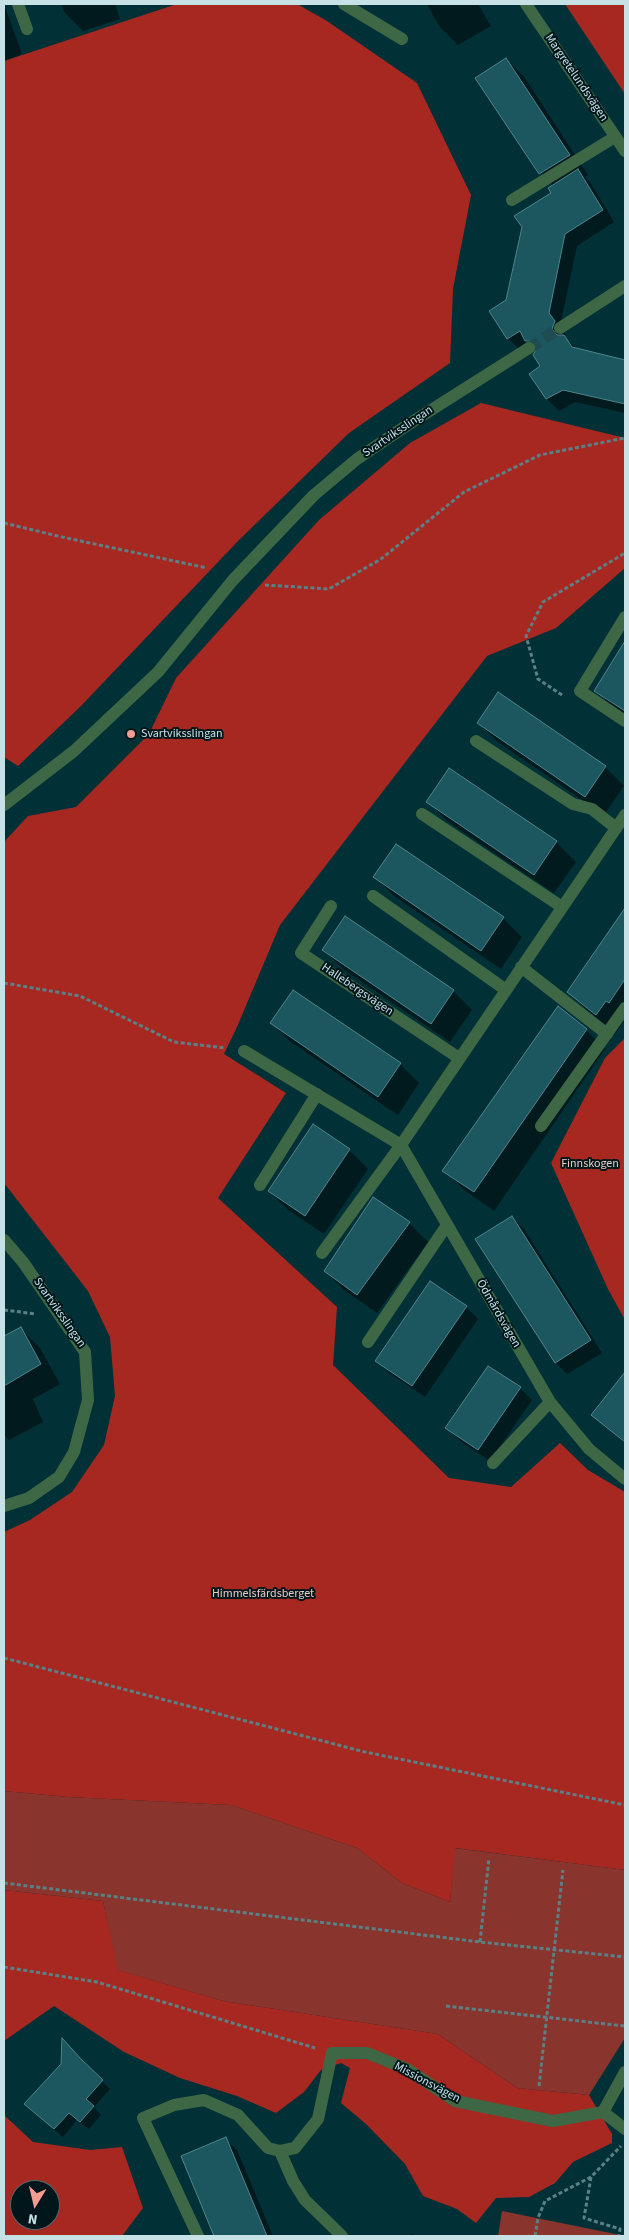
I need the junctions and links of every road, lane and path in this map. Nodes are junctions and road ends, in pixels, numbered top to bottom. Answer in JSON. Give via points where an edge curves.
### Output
{"nodes":[{"id":1,"x":18,"y":4,"type":"edge"},
{"id":2,"x":344,"y":4,"type":"edge"},
{"id":3,"x":526,"y":4,"type":"edge"},
{"id":4,"x":27,"y":29,"type":"dead end"},
{"id":5,"x":402,"y":39,"type":"dead end"},
{"id":6,"x":615,"y":137,"type":"junction"},
{"id":7,"x":625,"y":152,"type":"edge"},
{"id":8,"x":512,"y":200,"type":"dead end"},
{"id":9,"x":625,"y":286,"type":"edge"},
{"id":10,"x":560,"y":328,"type":"tunnel mouth"},
{"id":11,"x":529,"y":348,"type":"tunnel mouth"},
{"id":12,"x":625,"y":438,"type":"edge"},
{"id":13,"x":4,"y":522,"type":"edge"},
{"id":14,"x":625,"y":553,"type":"edge"},
{"id":15,"x":207,"y":568,"type":"dead end"},
{"id":16,"x":265,"y":585,"type":"dead end"},
{"id":17,"x":625,"y":617,"type":"edge"},
{"id":18,"x":538,"y":679,"type":"dead end"},
{"id":19,"x":625,"y":721,"type":"edge"},
{"id":20,"x":476,"y":741,"type":"dead end"},
{"id":21,"x":4,"y":805,"type":"edge"},
{"id":22,"x":422,"y":814,"type":"dead end"},
{"id":23,"x":625,"y":815,"type":"edge"},
{"id":24,"x":616,"y":828,"type":"junction"},
{"id":25,"x":373,"y":896,"type":"dead end"},
{"id":26,"x":331,"y":906,"type":"dead end"},
{"id":27,"x":562,"y":907,"type":"junction"},
{"id":28,"x":522,"y":967,"type":"junction"},
{"id":29,"x":4,"y":983,"type":"edge"},
{"id":30,"x":506,"y":990,"type":"junction"},
{"id":31,"x":625,"y":1008,"type":"edge"},
{"id":32,"x":607,"y":1034,"type":"junction"},
{"id":33,"x":244,"y":1050,"type":"joint"},
{"id":34,"x":459,"y":1058,"type":"junction"},
{"id":35,"x":317,"y":1094,"type":"junction"},
{"id":36,"x":541,"y":1126,"type":"dead end"},
{"id":37,"x":401,"y":1144,"type":"junction"},
{"id":38,"x":260,"y":1185,"type":"dead end"},
{"id":39,"x":447,"y":1225,"type":"junction"},
{"id":40,"x":4,"y":1240,"type":"edge"},
{"id":41,"x":322,"y":1253,"type":"dead end"},
{"id":42,"x":368,"y":1342,"type":"dead end"},
{"id":43,"x":550,"y":1402,"type":"junction"},
{"id":44,"x":493,"y":1463,"type":"dead end"},
{"id":45,"x":625,"y":1479,"type":"edge"},
{"id":46,"x":4,"y":1506,"type":"edge"},
{"id":47,"x":4,"y":1658,"type":"edge"},
{"id":48,"x":625,"y":1805,"type":"edge"},
{"id":49,"x":489,"y":1858,"type":"dead end"},
{"id":50,"x":563,"y":1870,"type":"dead end"},
{"id":51,"x":4,"y":1883,"type":"edge"},
{"id":52,"x":480,"y":1942,"type":"junction"},
{"id":53,"x":554,"y":1949,"type":"junction"},
{"id":54,"x":625,"y":1956,"type":"edge"},
{"id":55,"x":4,"y":1967,"type":"edge"},
{"id":56,"x":446,"y":2006,"type":"dead end"},
{"id":57,"x":546,"y":2018,"type":"junction"},
{"id":58,"x":624,"y":2026,"type":"edge"},
{"id":59,"x":332,"y":2053,"type":"junction"},
{"id":60,"x":625,"y":2072,"type":"edge"},
{"id":61,"x":539,"y":2086,"type":"dead end"},
{"id":62,"x":603,"y":2112,"type":"junction"},
{"id":63,"x":625,"y":2129,"type":"edge"},
{"id":64,"x":625,"y":2142,"type":"edge"},
{"id":65,"x":280,"y":2151,"type":"junction"},
{"id":66,"x":592,"y":2177,"type":"junction"},
{"id":67,"x":198,"y":2236,"type":"edge"},
{"id":68,"x":342,"y":2236,"type":"edge"},
{"id":69,"x":535,"y":2236,"type":"edge"},
{"id":70,"x":619,"y":2236,"type":"edge"}],
"edges":[{"from":1,"to":4,"type":"street"},
{"from":2,"to":5,"type":"street"},
{"from":3,"to":6,"type":"street","name":"Margretelundsvägen"},
{"from":6,"to":7,"type":"street","name":"Margretelundsvägen"},
{"from":6,"to":8,"type":"street"},
{"from":9,"to":10,"type":"street"},
{"from":11,"to":21,"type":"street","name":"Svartviksslingan","via":[[372,449],[314,496],[233,580],[158,672],[74,751]]},
{"from":12,"to":16,"type":"path","via":[[540,456],[464,492],[381,559],[329,589]]},
{"from":13,"to":15,"type":"path"},
{"from":14,"to":18,"type":"path","via":[[543,602],[526,636]]},
{"from":17,"to":19,"type":"street","via":[[580,691]]},
{"from":20,"to":24,"type":"street","via":[[573,804],[592,809]]},
{"from":22,"to":27,"type":"street"},
{"from":23,"to":24,"type":"street"},
{"from":24,"to":27,"type":"street"},
{"from":25,"to":30,"type":"street"},
{"from":26,"to":34,"type":"street","name":"Hallebergsvägen","via":[[302,953]]},
{"from":27,"to":28,"type":"street"},
{"from":28,"to":30,"type":"street"},
{"from":28,"to":32,"type":"street"},
{"from":29,"to":33,"type":"path","via":[[80,996],[174,1042]]},
{"from":30,"to":34,"type":"street"},
{"from":31,"to":32,"type":"street"},
{"from":32,"to":36,"type":"street"},
{"from":33,"to":35,"type":"street","name":"Ödmårdsvägen"},
{"from":34,"to":37,"type":"street"},
{"from":35,"to":37,"type":"street","name":"Ödmårdsvägen"},
{"from":35,"to":38,"type":"street"},
{"from":37,"to":39,"type":"street","name":"Ödmårdsvägen"},
{"from":37,"to":41,"type":"street"},
{"from":39,"to":42,"type":"street"},
{"from":39,"to":43,"type":"street","name":"Ödmårdsvägen"},
{"from":40,"to":46,"type":"street","name":"Svartviksslingan","via":[[23,1262],[85,1352],[88,1400],[74,1452],[58,1477],[29,1498]]},
{"from":43,"to":44,"type":"street"},
{"from":43,"to":45,"type":"street","name":"Ödmårdsvägen","via":[[589,1448]]},
{"from":47,"to":48,"type":"path","via":[[365,1752]]},
{"from":49,"to":52,"type":"path"},
{"from":50,"to":53,"type":"path"},
{"from":51,"to":52,"type":"path"},
{"from":52,"to":53,"type":"path"},
{"from":53,"to":54,"type":"path"},
{"from":53,"to":57,"type":"path"},
{"from":55,"to":59,"type":"path","via":[[97,1982]]},
{"from":56,"to":57,"type":"path"},
{"from":57,"to":58,"type":"path"},
{"from":57,"to":61,"type":"path"},
{"from":59,"to":62,"type":"street","name":"Missionsvägen","via":[[367,2054],[407,2069],[455,2101],[553,2121]]},
{"from":59,"to":65,"type":"street","via":[[318,2119],[295,2148]]},
{"from":60,"to":62,"type":"street"},
{"from":62,"to":63,"type":"street"},
{"from":64,"to":66,"type":"path"},
{"from":65,"to":67,"type":"street","via":[[268,2148],[238,2115],[204,2100],[174,2105],[143,2118]]},
{"from":65,"to":68,"type":"street","via":[[305,2200]]},
{"from":66,"to":69,"type":"path","via":[[545,2201]]},
{"from":66,"to":70,"type":"path","via":[[584,2218],[620,2228]]}]}
